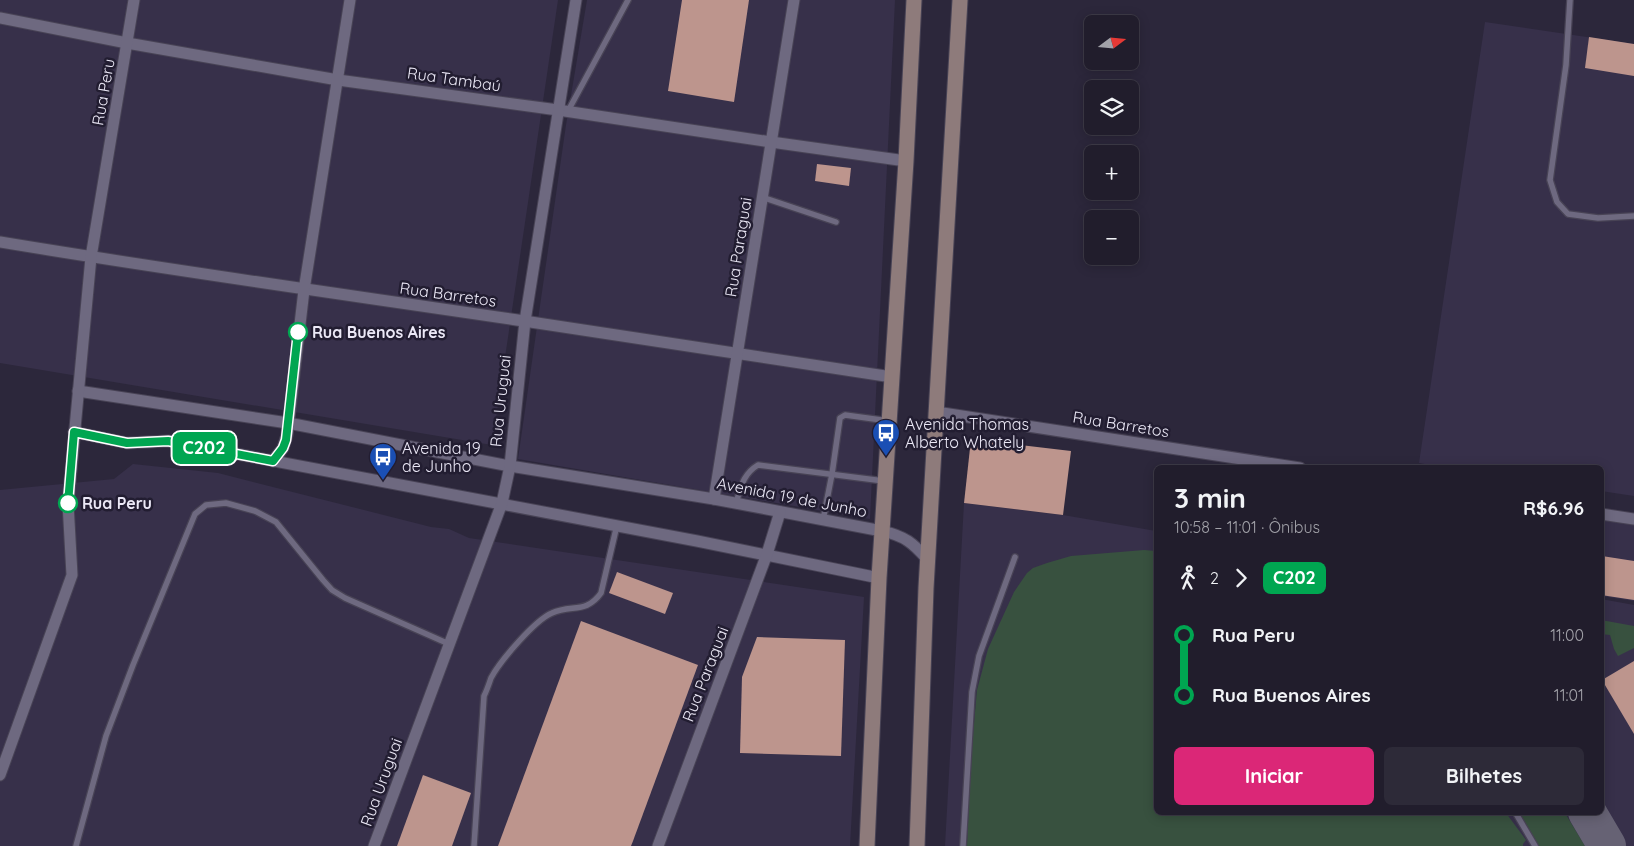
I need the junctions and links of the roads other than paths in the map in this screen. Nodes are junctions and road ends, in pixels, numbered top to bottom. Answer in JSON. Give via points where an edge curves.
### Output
{"nodes":[{"id":1,"x":134,"y":0,"type":"edge"},
{"id":2,"x":350,"y":0,"type":"edge"},
{"id":3,"x":576,"y":0,"type":"edge"},
{"id":4,"x":628,"y":0,"type":"edge"},
{"id":5,"x":794,"y":0,"type":"edge"},
{"id":6,"x":914,"y":0,"type":"edge"},
{"id":7,"x":960,"y":0,"type":"edge"},
{"id":8,"x":1570,"y":0,"type":"edge"},
{"id":9,"x":0,"y":18,"type":"edge"},
{"id":10,"x":127,"y":44,"type":"junction"},
{"id":11,"x":338,"y":80,"type":"junction"},
{"id":12,"x":563,"y":111,"type":"junction"},
{"id":13,"x":771,"y":142,"type":"junction"},
{"id":14,"x":906,"y":160,"type":"junction"},
{"id":15,"x":762,"y":197,"type":"junction"},
{"id":16,"x":1634,"y":216,"type":"edge"},
{"id":17,"x":836,"y":222,"type":"dead end"},
{"id":18,"x":0,"y":242,"type":"edge"},
{"id":19,"x":91,"y":257,"type":"junction"},
{"id":20,"x":304,"y":290,"type":"junction"},
{"id":21,"x":525,"y":321,"type":"junction"},
{"id":22,"x":737,"y":355,"type":"junction"},
{"id":23,"x":892,"y":377,"type":"junction"},
{"id":24,"x":78,"y":391,"type":"junction"},
{"id":25,"x":936,"y":412,"type":"junction"},
{"id":26,"x":889,"y":421,"type":"junction"},
{"id":27,"x":288,"y":423,"type":"junction"},
{"id":28,"x":74,"y":432,"type":"junction"},
{"id":29,"x":273,"y":461,"type":"junction"},
{"id":30,"x":1280,"y":465,"type":"edge"},
{"id":31,"x":510,"y":466,"type":"junction"},
{"id":32,"x":832,"y":474,"type":"junction"},
{"id":33,"x":885,"y":481,"type":"junction"},
{"id":34,"x":714,"y":499,"type":"junction"},
{"id":35,"x":502,"y":503,"type":"junction"},
{"id":36,"x":736,"y":503,"type":"junction"},
{"id":37,"x":780,"y":512,"type":"junction"},
{"id":38,"x":1604,"y":514,"type":"edge"},
{"id":39,"x":1634,"y":519,"type":"edge"},
{"id":40,"x":823,"y":520,"type":"junction"},
{"id":41,"x":616,"y":525,"type":"junction"},
{"id":42,"x":882,"y":531,"type":"junction"},
{"id":43,"x":767,"y":554,"type":"junction"},
{"id":44,"x":1015,"y":557,"type":"dead end"},
{"id":45,"x":928,"y":560,"type":"junction"},
{"id":46,"x":879,"y":578,"type":"junction"},
{"id":47,"x":449,"y":644,"type":"junction"},
{"id":48,"x":0,"y":775,"type":"edge"},
{"id":49,"x":1517,"y":815,"type":"edge"},
{"id":50,"x":76,"y":846,"type":"edge"},
{"id":51,"x":374,"y":846,"type":"edge"},
{"id":52,"x":474,"y":846,"type":"edge"},
{"id":53,"x":658,"y":846,"type":"edge"},
{"id":54,"x":867,"y":846,"type":"edge"},
{"id":55,"x":917,"y":846,"type":"edge"},
{"id":56,"x":963,"y":846,"type":"edge"},
{"id":57,"x":1535,"y":846,"type":"edge"}],
"edges":[{"from":1,"to":10,"type":"street","name":"Rua Peru"},
{"from":2,"to":11,"type":"street"},
{"from":3,"to":12,"type":"street","name":"Rua Uruguai"},
{"from":4,"to":12,"type":"lane"},
{"from":5,"to":13,"type":"street","name":"Rua Paraguai"},
{"from":6,"to":14,"type":"main road"},
{"from":7,"to":25,"type":"main road"},
{"from":8,"to":16,"type":"lane","via":[[1566,65],[1550,180],[1557,202],[1568,214],[1598,218]]},
{"from":9,"to":10,"type":"street","name":"Rua Tambaú"},
{"from":10,"to":11,"type":"street","name":"Rua Tambaú"},
{"from":10,"to":19,"type":"street","name":"Rua Peru"},
{"from":11,"to":12,"type":"street","name":"Rua Tambaú"},
{"from":11,"to":20,"type":"street"},
{"from":12,"to":13,"type":"street","name":"Rua Tambaú"},
{"from":12,"to":21,"type":"street","name":"Rua Uruguai"},
{"from":13,"to":14,"type":"street","name":"Rua Tambaú"},
{"from":13,"to":15,"type":"street","name":"Rua Paraguai"},
{"from":14,"to":23,"type":"main road"},
{"from":15,"to":17,"type":"lane"},
{"from":15,"to":22,"type":"street","name":"Rua Paraguai"},
{"from":18,"to":19,"type":"street","name":"Rua Barretos"},
{"from":19,"to":20,"type":"street","name":"Rua Barretos"},
{"from":19,"to":24,"type":"street","name":"Rua Peru"},
{"from":20,"to":21,"type":"street","name":"Rua Barretos"},
{"from":20,"to":27,"type":"street"},
{"from":21,"to":22,"type":"street","name":"Rua Barretos"},
{"from":21,"to":31,"type":"street","name":"Rua Uruguai"},
{"from":22,"to":23,"type":"street","name":"Rua Barretos"},
{"from":22,"to":34,"type":"street","name":"Rua Paraguai"},
{"from":23,"to":26,"type":"main road"},
{"from":24,"to":27,"type":"street","name":"Avenida 19 de Junho"},
{"from":24,"to":28,"type":"street","name":"Rua Peru"},
{"from":25,"to":30,"type":"street","name":"Rua Barretos"},
{"from":25,"to":45,"type":"main road"},
{"from":26,"to":32,"type":"lane","via":[[845,415],[840,418]]},
{"from":26,"to":33,"type":"main road"},
{"from":27,"to":29,"type":"street","via":[[283,448]]},
{"from":27,"to":31,"type":"street","name":"Avenida 19 de Junho"},
{"from":28,"to":29,"type":"street","via":[[127,443],[168,441]]},
{"from":28,"to":48,"type":"street","name":"Rua Peru","via":[[68,503],[72,575]]},
{"from":29,"to":35,"type":"street"},
{"from":31,"to":34,"type":"street","name":"Avenida 19 de Junho"},
{"from":31,"to":35,"type":"street","name":"Rua Uruguai"},
{"from":32,"to":33,"type":"lane"},
{"from":32,"to":36,"type":"lane","via":[[758,465],[749,470],[742,480]]},
{"from":32,"to":40,"type":"lane"},
{"from":33,"to":42,"type":"main road"},
{"from":34,"to":36,"type":"street","name":"Avenida 19 de Junho"},
{"from":35,"to":41,"type":"street"},
{"from":35,"to":47,"type":"street","name":"Rua Uruguai"},
{"from":36,"to":37,"type":"street","name":"Avenida 19 de Junho"},
{"from":37,"to":40,"type":"street","name":"Avenida 19 de Junho"},
{"from":37,"to":43,"type":"street","name":"Rua Paraguai"},
{"from":38,"to":39,"type":"street"},
{"from":40,"to":42,"type":"street","name":"Avenida 19 de Junho"},
{"from":41,"to":43,"type":"street"},
{"from":41,"to":52,"type":"lane","via":[[601,593],[596,600],[587,606],[552,613],[532,627],[492,677],[484,696]]},
{"from":42,"to":45,"type":"street","name":"Avenida 19 de Junho","via":[[914,544]]},
{"from":42,"to":46,"type":"main road"},
{"from":43,"to":46,"type":"street"},
{"from":43,"to":53,"type":"street","name":"Rua Paraguai"},
{"from":44,"to":56,"type":"lane","via":[[979,656],[972,692]]},
{"from":45,"to":55,"type":"main road"},
{"from":46,"to":54,"type":"main road"},
{"from":47,"to":50,"type":"lane","via":[[332,590],[276,522],[226,503],[206,505],[195,514],[116,709]]},
{"from":47,"to":51,"type":"street","name":"Rua Uruguai"},
{"from":49,"to":57,"type":"lane"}]}
